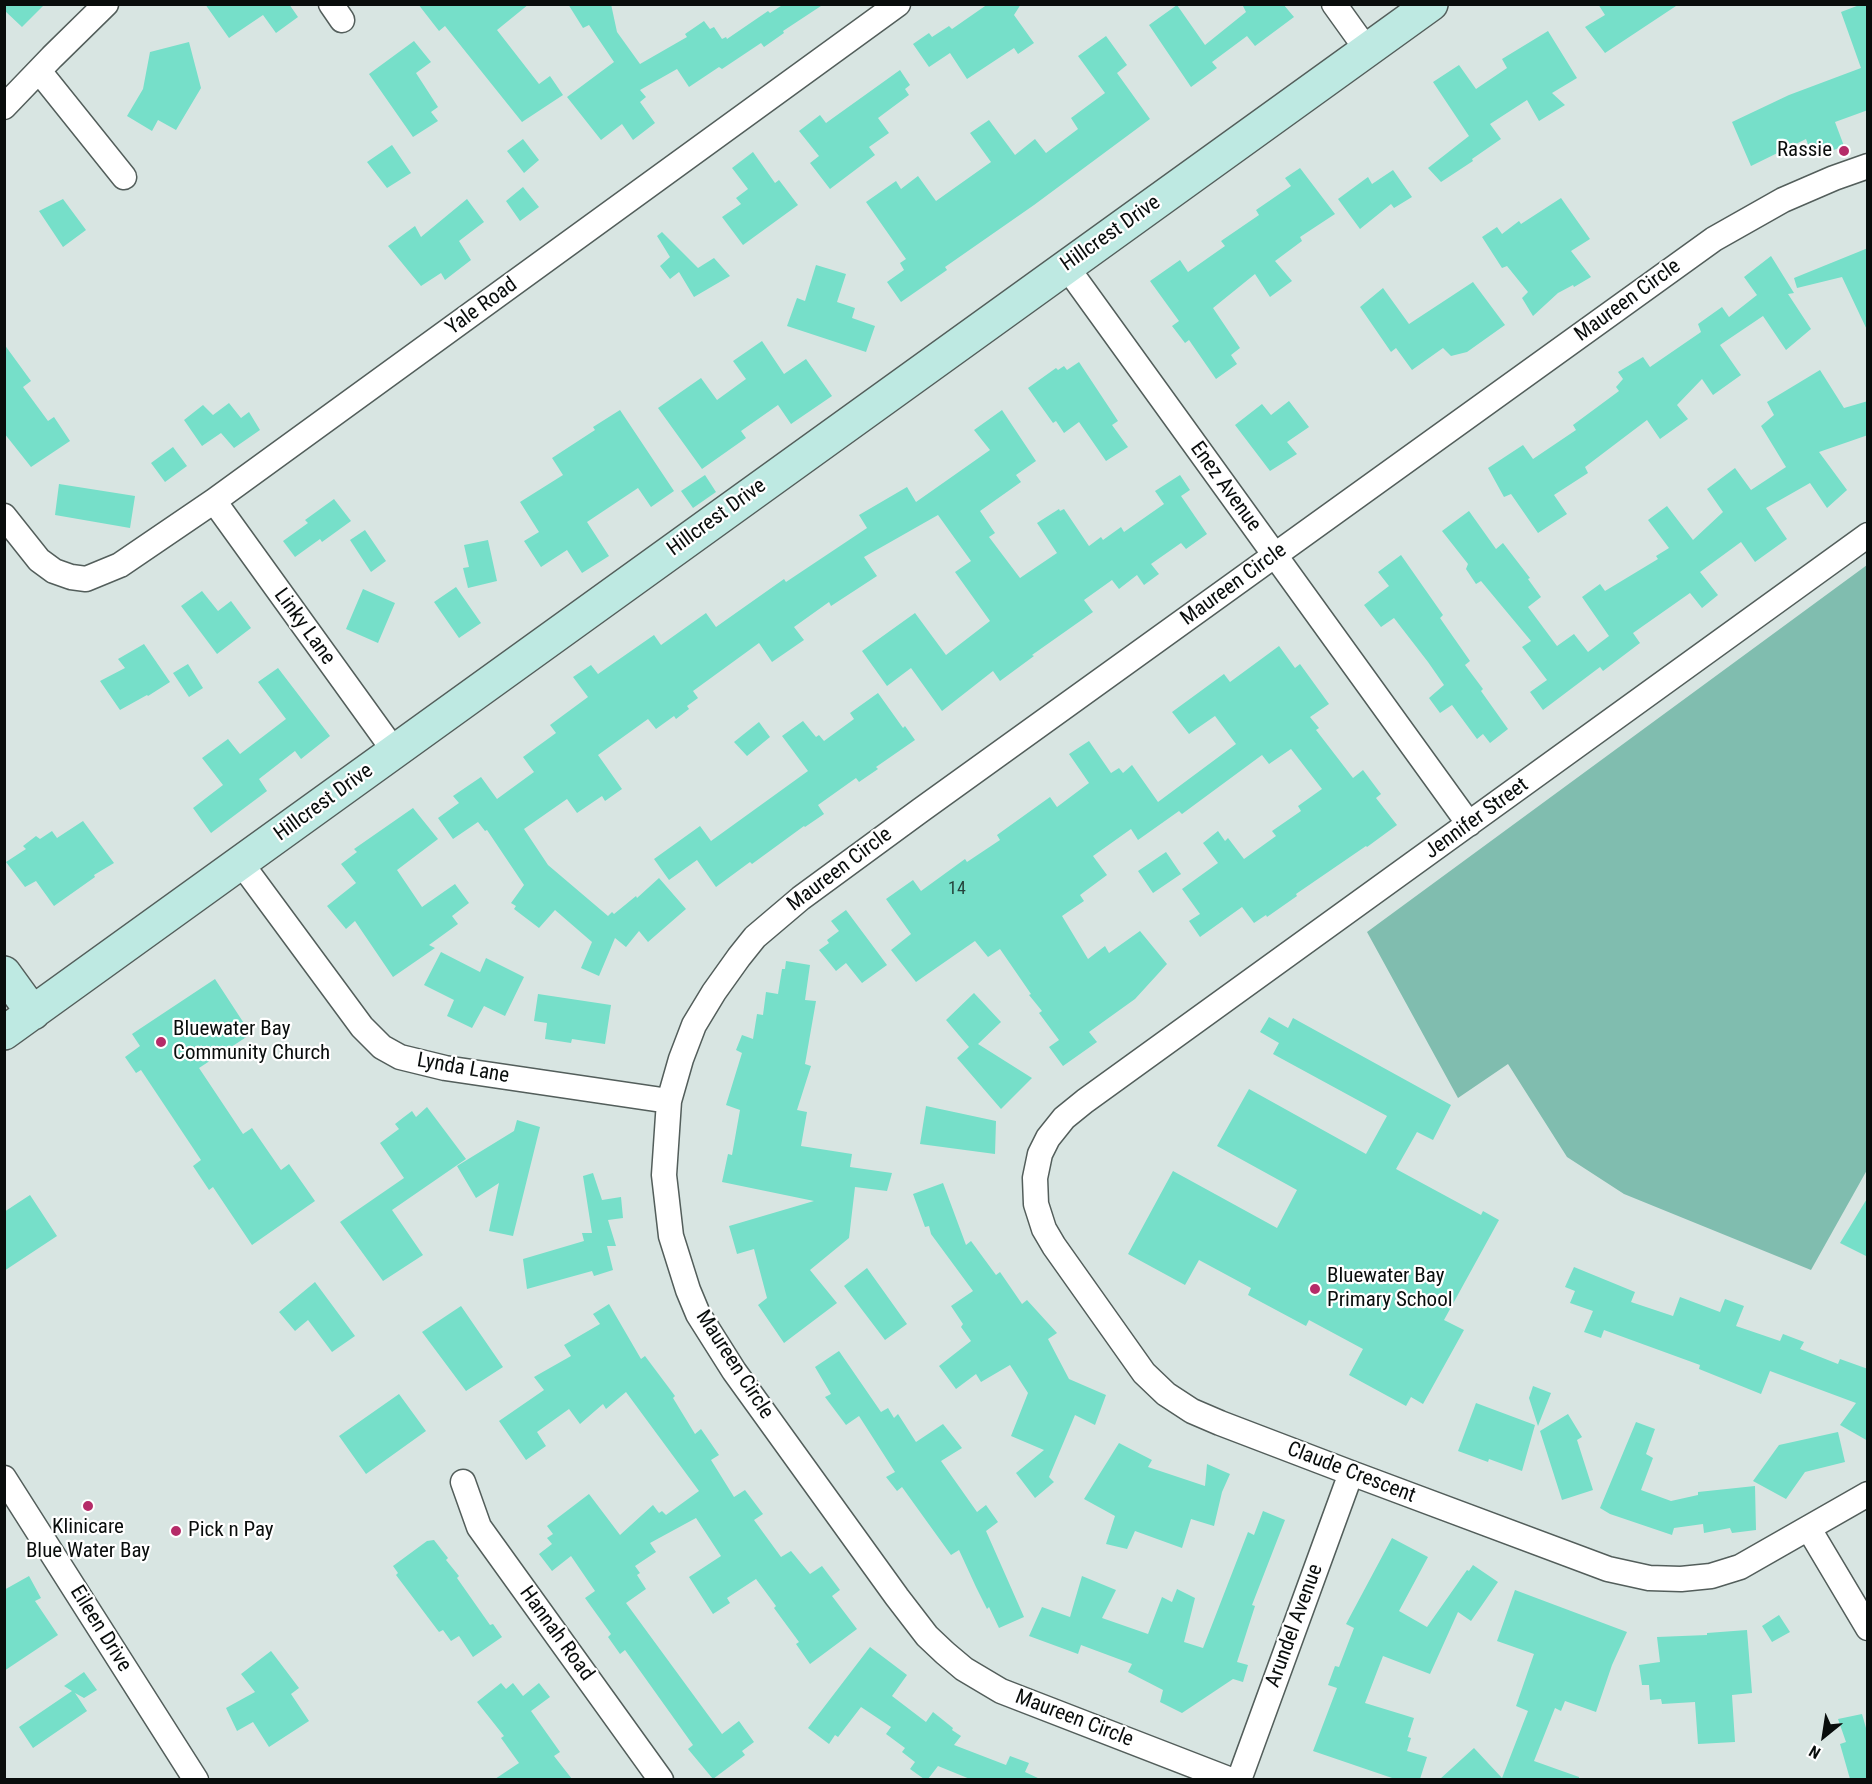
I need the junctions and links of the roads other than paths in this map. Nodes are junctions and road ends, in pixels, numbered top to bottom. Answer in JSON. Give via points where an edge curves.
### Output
{"nodes":[{"id":1,"x":106,"y":4,"type":"edge"},
{"id":2,"x":898,"y":4,"type":"edge"},
{"id":3,"x":1334,"y":4,"type":"edge"},
{"id":4,"x":1431,"y":4,"type":"edge"},
{"id":5,"x":1367,"y":51,"type":"junction"},
{"id":6,"x":39,"y":71,"type":"junction"},
{"id":7,"x":4,"y":107,"type":"edge"},
{"id":8,"x":1868,"y":166,"type":"edge"},
{"id":9,"x":124,"y":177,"type":"dead end"},
{"id":10,"x":1066,"y":266,"type":"junction"},
{"id":11,"x":214,"y":501,"type":"junction"},
{"id":12,"x":4,"y":516,"type":"edge"},
{"id":13,"x":1868,"y":535,"type":"edge"},
{"id":14,"x":1275,"y":555,"type":"junction"},
{"id":15,"x":394,"y":752,"type":"junction"},
{"id":16,"x":1469,"y":824,"type":"junction"},
{"id":17,"x":242,"y":863,"type":"junction"},
{"id":18,"x":4,"y":973,"type":"edge"},
{"id":19,"x":33,"y":1013,"type":"junction"},
{"id":20,"x":4,"y":1033,"type":"edge"},
{"id":21,"x":669,"y":1101,"type":"junction"},
{"id":22,"x":1085,"y":1101,"type":"joint"},
{"id":23,"x":1351,"y":1473,"type":"junction"},
{"id":24,"x":4,"y":1478,"type":"edge"},
{"id":25,"x":463,"y":1482,"type":"dead end"},
{"id":26,"x":1868,"y":1494,"type":"edge"},
{"id":27,"x":1809,"y":1529,"type":"junction"},
{"id":28,"x":1868,"y":1628,"type":"edge"},
{"id":29,"x":196,"y":1779,"type":"edge"},
{"id":30,"x":661,"y":1779,"type":"edge"},
{"id":31,"x":1231,"y":1779,"type":"edge"},
{"id":32,"x":1239,"y":1779,"type":"edge"}],
"edges":[{"from":1,"to":6,"type":"street"},
{"from":2,"to":11,"type":"street","name":"Yale Road"},
{"from":3,"to":5,"type":"street"},
{"from":4,"to":5,"type":"street","name":"Hillcrest Drive"},
{"from":5,"to":10,"type":"street","name":"Hillcrest Drive"},
{"from":6,"to":7,"type":"street"},
{"from":6,"to":9,"type":"street"},
{"from":8,"to":14,"type":"street","name":"Maureen Circle","via":[[1783,200],[1714,239]]},
{"from":10,"to":14,"type":"street","name":"Enez Avenue"},
{"from":10,"to":15,"type":"street","name":"Hillcrest Drive"},
{"from":11,"to":12,"type":"street","name":"Yale Road","via":[[120,565],[86,579],[54,571],[39,560]]},
{"from":11,"to":15,"type":"street","name":"Linky Lane"},
{"from":13,"to":16,"type":"street","name":"Jennifer Street"},
{"from":14,"to":16,"type":"street","name":"Enez Avenue"},
{"from":14,"to":21,"type":"street","name":"Maureen Circle","via":[[921,810],[755,937],[699,1017]]},
{"from":15,"to":17,"type":"street","name":"Hillcrest Drive"},
{"from":16,"to":22,"type":"street","name":"Jennifer Street"},
{"from":17,"to":19,"type":"street","name":"Hillcrest Drive"},
{"from":17,"to":21,"type":"street","name":"Lynda Lane","via":[[362,1027],[382,1047],[400,1057],[445,1068]]},
{"from":18,"to":19,"type":"street"},
{"from":19,"to":20,"type":"street","name":"Hillcrest Drive"},
{"from":21,"to":31,"type":"street","name":"Maureen Circle","via":[[664,1175],[671,1236],[698,1314],[734,1371],[927,1636],[964,1669],[1001,1692]]},
{"from":22,"to":23,"type":"street","name":"Claude Crescent","via":[[1064,1118],[1040,1154],[1035,1178],[1036,1204],[1054,1246],[1119,1338],[1166,1394],[1192,1411]]},
{"from":23,"to":27,"type":"street","name":"Claude Crescent","via":[[1608,1569],[1649,1578],[1711,1576],[1740,1567]]},
{"from":23,"to":32,"type":"street","name":"Arundel Avenue"},
{"from":24,"to":29,"type":"street","name":"Eileen Drive"},
{"from":25,"to":30,"type":"street","name":"Hannah Road","via":[[479,1527]]},
{"from":26,"to":27,"type":"street","name":"Claude Crescent"},
{"from":27,"to":28,"type":"street"}]}
